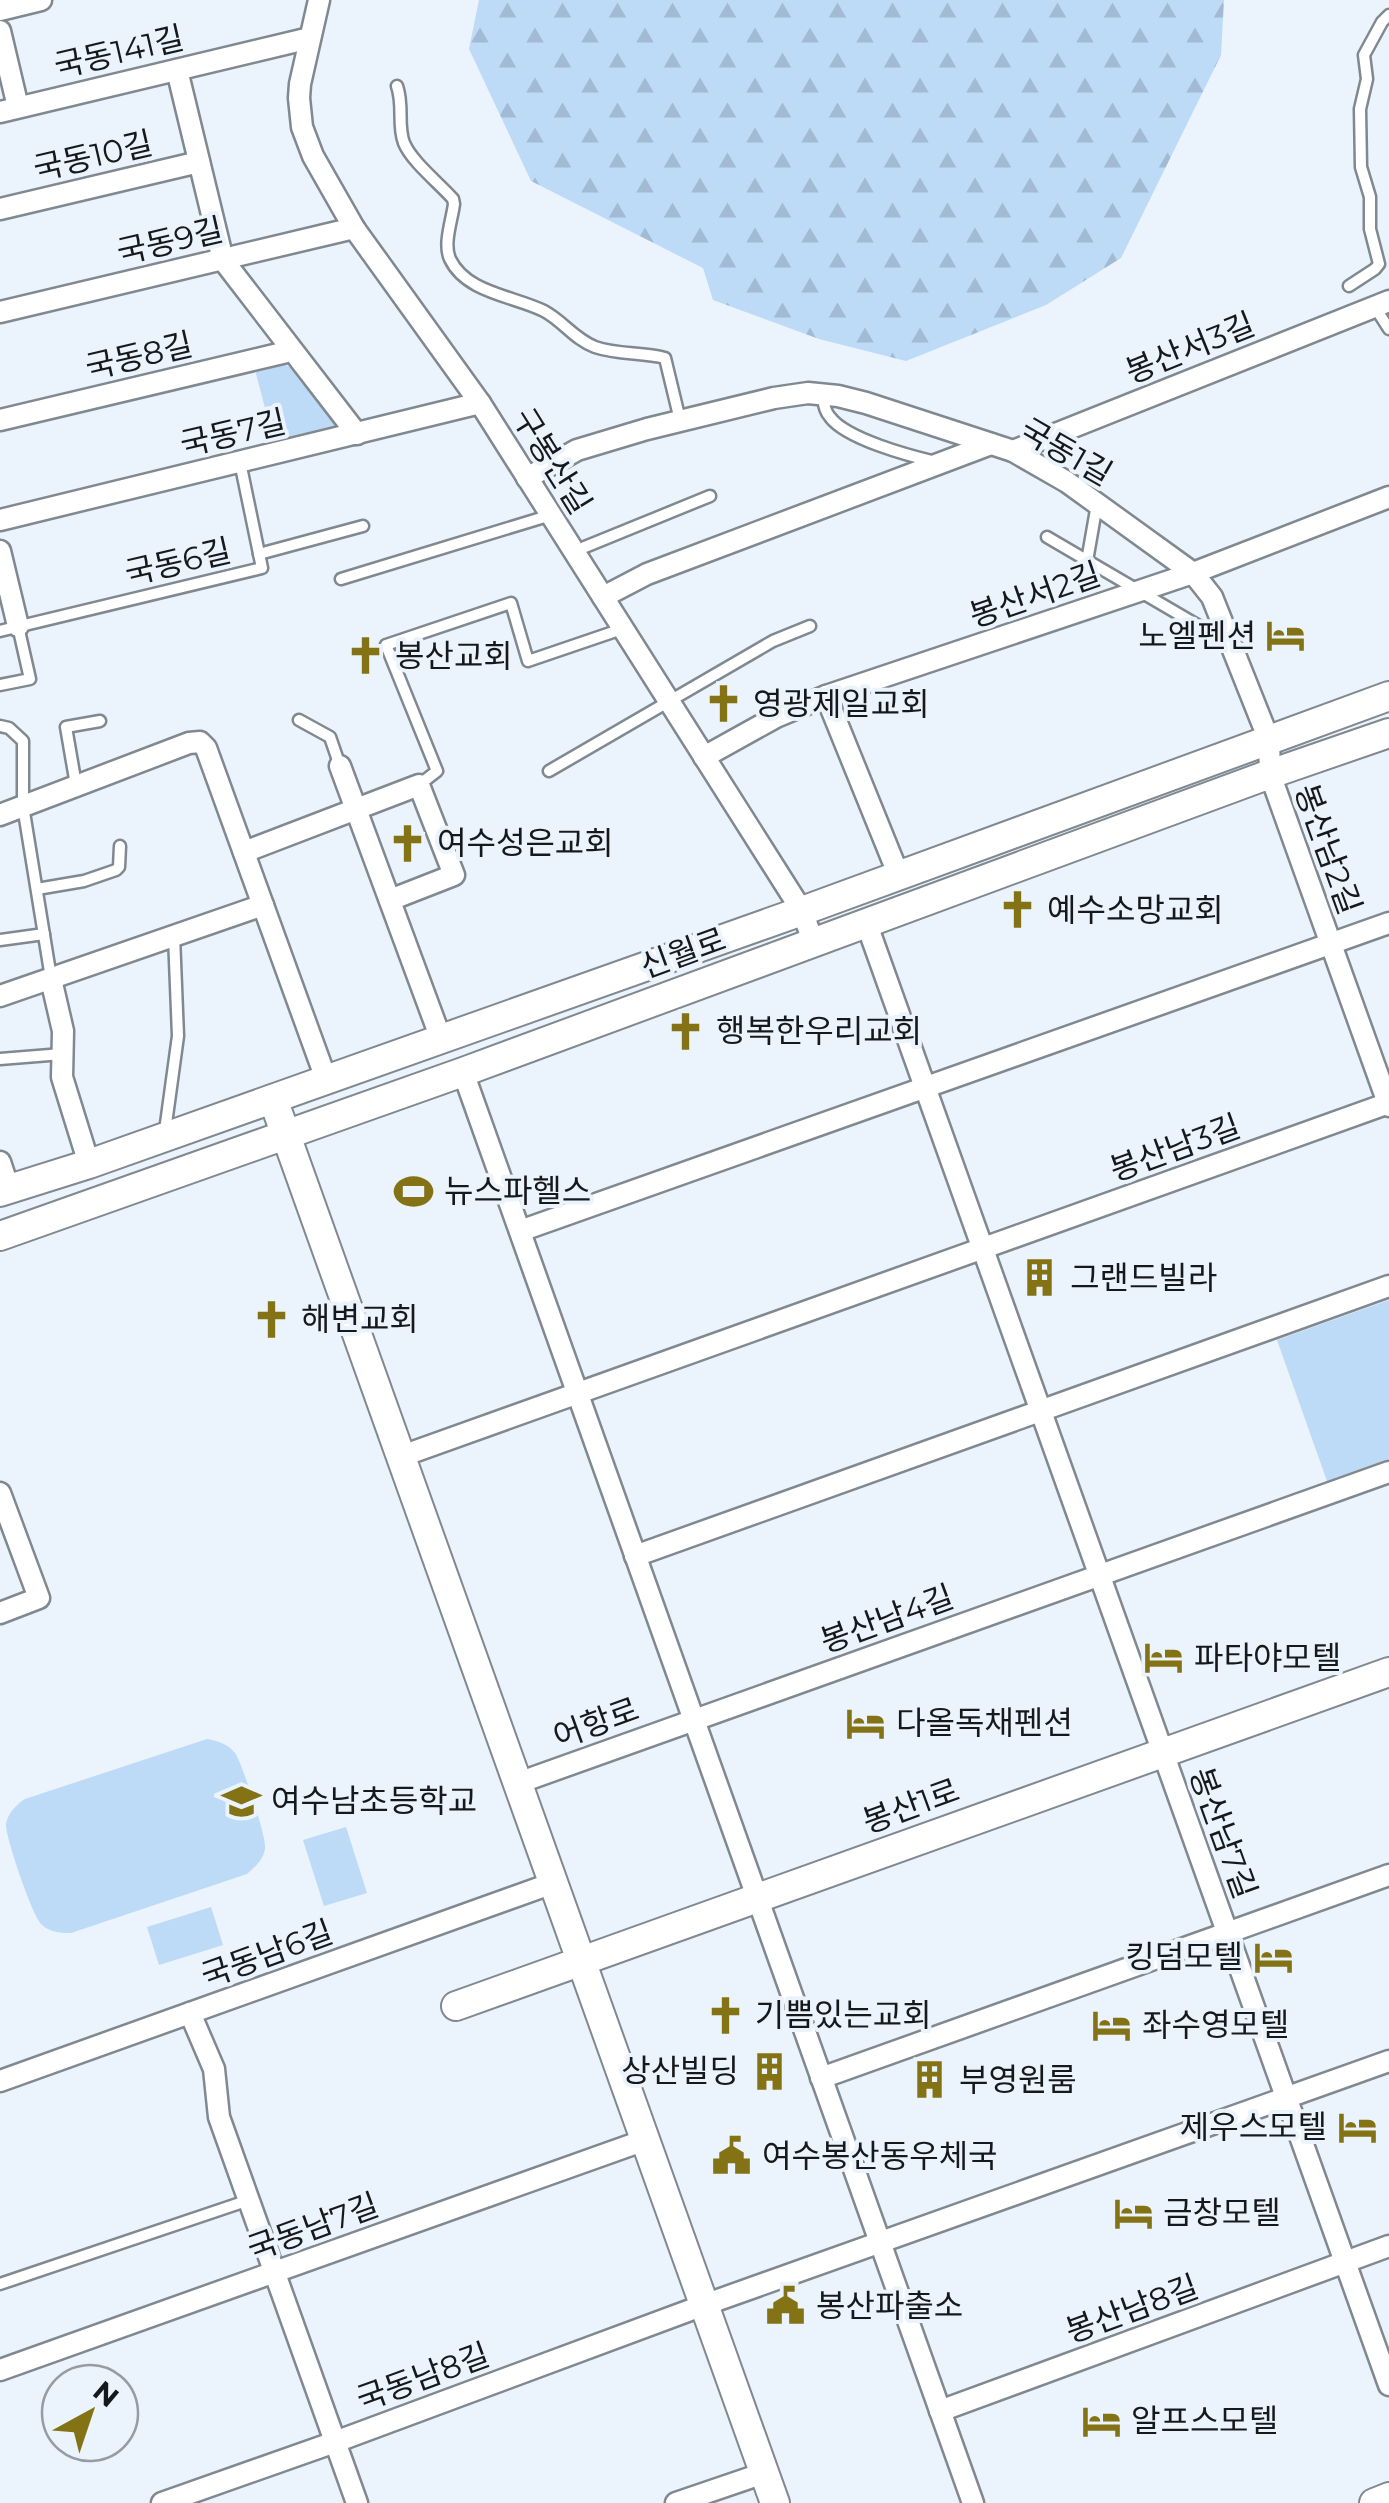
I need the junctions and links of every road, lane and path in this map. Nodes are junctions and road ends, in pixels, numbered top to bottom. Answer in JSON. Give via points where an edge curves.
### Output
{"nodes":[{"id":1,"x":41,"y":0,"type":"edge"},
{"id":2,"x":320,"y":0,"type":"edge"},
{"id":3,"x":0,"y":10,"type":"edge"},
{"id":4,"x":1389,"y":15,"type":"edge"},
{"id":5,"x":0,"y":30,"type":"edge"},
{"id":6,"x":310,"y":38,"type":"junction"},
{"id":7,"x":176,"y":70,"type":"junction"},
{"id":8,"x":397,"y":86,"type":"dead end"},
{"id":9,"x":9,"y":109,"type":"edge"},
{"id":10,"x":199,"y":162,"type":"junction"},
{"id":11,"x":0,"y":209,"type":"edge"},
{"id":12,"x":354,"y":228,"type":"junction"},
{"id":13,"x":223,"y":260,"type":"junction"},
{"id":14,"x":1349,"y":286,"type":"dead end"},
{"id":15,"x":1385,"y":308,"type":"edge"},
{"id":16,"x":0,"y":312,"type":"edge"},
{"id":17,"x":1389,"y":329,"type":"edge"},
{"id":18,"x":291,"y":351,"type":"junction"},
{"id":19,"x":822,"y":394,"type":"junction"},
{"id":20,"x":480,"y":403,"type":"junction"},
{"id":21,"x":0,"y":420,"type":"edge"},
{"id":22,"x":680,"y":421,"type":"junction"},
{"id":23,"x":356,"y":434,"type":"junction"},
{"id":24,"x":991,"y":444,"type":"junction"},
{"id":25,"x":1013,"y":452,"type":"junction"},
{"id":26,"x":240,"y":462,"type":"junction"},
{"id":27,"x":942,"y":463,"type":"junction"},
{"id":28,"x":527,"y":478,"type":"junction"},
{"id":29,"x":710,"y":496,"type":"dead end"},
{"id":30,"x":1389,"y":497,"type":"edge"},
{"id":31,"x":1098,"y":503,"type":"junction"},
{"id":32,"x":551,"y":515,"type":"junction"},
{"id":33,"x":0,"y":520,"type":"edge"},
{"id":34,"x":363,"y":526,"type":"dead end"},
{"id":35,"x":1048,"y":537,"type":"dead end"},
{"id":36,"x":0,"y":551,"type":"edge"},
{"id":37,"x":574,"y":552,"type":"junction"},
{"id":38,"x":259,"y":554,"type":"junction"},
{"id":39,"x":1087,"y":561,"type":"junction"},
{"id":40,"x":1193,"y":573,"type":"junction"},
{"id":41,"x":341,"y":579,"type":"dead end"},
{"id":42,"x":1138,"y":592,"type":"junction"},
{"id":43,"x":603,"y":597,"type":"junction"},
{"id":44,"x":810,"y":626,"type":"dead end"},
{"id":45,"x":9,"y":628,"type":"edge"},
{"id":46,"x":623,"y":629,"type":"junction"},
{"id":47,"x":1229,"y":644,"type":"junction"},
{"id":48,"x":0,"y":685,"type":"edge"},
{"id":49,"x":826,"y":696,"type":"junction"},
{"id":50,"x":1389,"y":696,"type":"edge"},
{"id":51,"x":669,"y":701,"type":"junction"},
{"id":52,"x":100,"y":720,"type":"dead end"},
{"id":53,"x":299,"y":720,"type":"dead end"},
{"id":54,"x":0,"y":726,"type":"edge"},
{"id":55,"x":1389,"y":733,"type":"edge"},
{"id":56,"x":1269,"y":740,"type":"junction"},
{"id":57,"x":704,"y":757,"type":"junction"},
{"id":58,"x":340,"y":766,"type":"joint"},
{"id":59,"x":549,"y":772,"type":"dead end"},
{"id":60,"x":1270,"y":774,"type":"junction"},
{"id":61,"x":419,"y":785,"type":"junction"},
{"id":62,"x":76,"y":786,"type":"junction"},
{"id":63,"x":24,"y":806,"type":"junction"},
{"id":64,"x":356,"y":809,"type":"junction"},
{"id":65,"x":0,"y":815,"type":"edge"},
{"id":66,"x":120,"y":846,"type":"dead end"},
{"id":67,"x":244,"y":852,"type":"junction"},
{"id":68,"x":899,"y":876,"type":"junction"},
{"id":69,"x":36,"y":889,"type":"junction"},
{"id":70,"x":390,"y":900,"type":"junction"},
{"id":71,"x":263,"y":905,"type":"junction"},
{"id":72,"x":802,"y":911,"type":"junction"},
{"id":73,"x":866,"y":922,"type":"junction"},
{"id":74,"x":1389,"y":923,"type":"edge"},
{"id":75,"x":44,"y":934,"type":"junction"},
{"id":76,"x":174,"y":936,"type":"junction"},
{"id":77,"x":0,"y":940,"type":"edge"},
{"id":78,"x":814,"y":941,"type":"junction"},
{"id":79,"x":1330,"y":944,"type":"junction"},
{"id":80,"x":51,"y":978,"type":"junction"},
{"id":81,"x":0,"y":996,"type":"edge"},
{"id":82,"x":442,"y":1039,"type":"junction"},
{"id":83,"x":62,"y":1054,"type":"junction"},
{"id":84,"x":0,"y":1059,"type":"edge"},
{"id":85,"x":463,"y":1072,"type":"junction"},
{"id":86,"x":326,"y":1079,"type":"junction"},
{"id":87,"x":925,"y":1087,"type":"junction"},
{"id":88,"x":273,"y":1098,"type":"junction"},
{"id":89,"x":1389,"y":1104,"type":"edge"},
{"id":90,"x":286,"y":1135,"type":"junction"},
{"id":91,"x":164,"y":1137,"type":"junction"},
{"id":92,"x":0,"y":1162,"type":"edge"},
{"id":93,"x":89,"y":1164,"type":"junction"},
{"id":94,"x":5,"y":1191,"type":"edge"},
{"id":95,"x":520,"y":1232,"type":"junction"},
{"id":96,"x":0,"y":1236,"type":"edge"},
{"id":97,"x":983,"y":1248,"type":"junction"},
{"id":98,"x":1389,"y":1286,"type":"edge"},
{"id":99,"x":577,"y":1394,"type":"junction"},
{"id":100,"x":1041,"y":1410,"type":"junction"},
{"id":101,"x":402,"y":1456,"type":"junction"},
{"id":102,"x":1389,"y":1472,"type":"edge"},
{"id":103,"x":0,"y":1493,"type":"edge"},
{"id":104,"x":635,"y":1556,"type":"junction"},
{"id":105,"x":1100,"y":1575,"type":"junction"},
{"id":106,"x":0,"y":1613,"type":"edge"},
{"id":107,"x":1389,"y":1672,"type":"edge"},
{"id":108,"x":694,"y":1720,"type":"junction"},
{"id":109,"x":1163,"y":1753,"type":"junction"},
{"id":110,"x":518,"y":1783,"type":"junction"},
{"id":111,"x":1389,"y":1875,"type":"edge"},
{"id":112,"x":554,"y":1883,"type":"junction"},
{"id":113,"x":757,"y":1898,"type":"junction"},
{"id":114,"x":1228,"y":1933,"type":"junction"},
{"id":115,"x":581,"y":1961,"type":"junction"},
{"id":116,"x":456,"y":2006,"type":"dead end"},
{"id":117,"x":190,"y":2013,"type":"junction"},
{"id":118,"x":1389,"y":2060,"type":"edge"},
{"id":119,"x":822,"y":2078,"type":"junction"},
{"id":120,"x":0,"y":2080,"type":"edge"},
{"id":121,"x":1286,"y":2097,"type":"junction"},
{"id":122,"x":646,"y":2140,"type":"junction"},
{"id":123,"x":249,"y":2200,"type":"junction"},
{"id":124,"x":880,"y":2242,"type":"junction"},
{"id":125,"x":1389,"y":2246,"type":"edge"},
{"id":126,"x":1345,"y":2262,"type":"junction"},
{"id":127,"x":275,"y":2272,"type":"junction"},
{"id":128,"x":0,"y":2284,"type":"edge"},
{"id":129,"x":704,"y":2305,"type":"junction"},
{"id":130,"x":0,"y":2370,"type":"edge"},
{"id":131,"x":1389,"y":2386,"type":"edge"},
{"id":132,"x":940,"y":2411,"type":"junction"},
{"id":133,"x":335,"y":2442,"type":"junction"},
{"id":134,"x":764,"y":2473,"type":"junction"},
{"id":135,"x":1389,"y":2498,"type":"edge"},
{"id":136,"x":162,"y":2503,"type":"edge"},
{"id":137,"x":357,"y":2503,"type":"edge"},
{"id":138,"x":676,"y":2503,"type":"edge"},
{"id":139,"x":775,"y":2503,"type":"edge"},
{"id":140,"x":972,"y":2503,"type":"edge"},
{"id":141,"x":1374,"y":2503,"type":"edge"}],
"edges":[{"from":1,"to":3,"type":"street"},
{"from":2,"to":6,"type":"street","name":"구봉산길"},
{"from":4,"to":14,"type":"lane","via":[[1364,54],[1368,79],[1360,109],[1361,167],[1378,264]]},
{"from":5,"to":9,"type":"street"},
{"from":6,"to":7,"type":"street","name":"국동141길"},
{"from":6,"to":12,"type":"street","name":"구봉산길","via":[[300,84],[302,127]]},
{"from":7,"to":9,"type":"street","name":"국동141길"},
{"from":7,"to":10,"type":"street"},
{"from":8,"to":22,"type":"lane","via":[[406,147],[454,204],[447,249],[458,271],[488,291],[548,314],[578,340],[664,358]]},
{"from":10,"to":11,"type":"street","name":"국동10길"},
{"from":10,"to":13,"type":"street"},
{"from":12,"to":13,"type":"street","name":"국동9길"},
{"from":12,"to":20,"type":"street","name":"구봉산길"},
{"from":13,"to":16,"type":"street","name":"국동9길"},
{"from":13,"to":18,"type":"street"},
{"from":15,"to":17,"type":"lane"},
{"from":15,"to":25,"type":"street","name":"봉산서3길"},
{"from":18,"to":21,"type":"street","name":"국동8길"},
{"from":18,"to":23,"type":"street"},
{"from":19,"to":22,"type":"street","name":"국동1길","via":[[774,398]]},
{"from":19,"to":24,"type":"street","name":"국동1길"},
{"from":19,"to":27,"type":"lane","via":[[828,416],[839,426],[898,453]]},
{"from":20,"to":23,"type":"street","name":"국동7길"},
{"from":20,"to":28,"type":"street","name":"구봉산길"},
{"from":22,"to":28,"type":"street","name":"국동1길","via":[[577,450]]},
{"from":23,"to":26,"type":"street","name":"국동7길"},
{"from":24,"to":25,"type":"street","name":"국동1길"},
{"from":24,"to":27,"type":"street"},
{"from":25,"to":31,"type":"street","name":"국동1길"},
{"from":26,"to":33,"type":"street","name":"국동7길"},
{"from":26,"to":38,"type":"lane","name":"국동6길"},
{"from":27,"to":43,"type":"street","via":[[647,574]]},
{"from":28,"to":32,"type":"street","name":"구봉산길"},
{"from":29,"to":37,"type":"lane"},
{"from":30,"to":40,"type":"street","name":"봉산서2길"},
{"from":31,"to":39,"type":"lane"},
{"from":31,"to":40,"type":"street","name":"국동1길"},
{"from":32,"to":37,"type":"street","name":"구봉산길"},
{"from":32,"to":41,"type":"lane"},
{"from":34,"to":38,"type":"lane"},
{"from":35,"to":39,"type":"lane"},
{"from":36,"to":45,"type":"street"},
{"from":37,"to":43,"type":"street","name":"구봉산길"},
{"from":38,"to":45,"type":"lane","name":"국동6길","via":[[262,568]]},
{"from":39,"to":42,"type":"lane"},
{"from":40,"to":42,"type":"street","name":"봉산서2길"},
{"from":40,"to":47,"type":"street","name":"국동1길","via":[[1212,597]]},
{"from":42,"to":47,"type":"lane"},
{"from":42,"to":49,"type":"street","name":"봉산서2길"},
{"from":43,"to":46,"type":"street","name":"구봉산길"},
{"from":44,"to":51,"type":"lane"},
{"from":45,"to":48,"type":"lane","via":[[30,679]]},
{"from":46,"to":51,"type":"street","name":"구봉산길"},
{"from":46,"to":61,"type":"lane","via":[[528,661],[511,603],[386,645],[436,771]]},
{"from":47,"to":56,"type":"street","name":"국동1길"},
{"from":49,"to":57,"type":"street","name":"봉산서2길"},
{"from":49,"to":68,"type":"street"},
{"from":50,"to":56,"type":"street","name":"신월로"},
{"from":51,"to":57,"type":"street","name":"구봉산길"},
{"from":51,"to":59,"type":"lane"},
{"from":52,"to":62,"type":"lane","via":[[66,726]]},
{"from":53,"to":58,"type":"lane","via":[[330,737]]},
{"from":54,"to":63,"type":"lane","via":[[22,738]]},
{"from":55,"to":60,"type":"street","name":"신월로"},
{"from":56,"to":60,"type":"street","name":"국동1길"},
{"from":56,"to":68,"type":"street","name":"신월로"},
{"from":57,"to":72,"type":"street","name":"구봉산길"},
{"from":58,"to":64,"type":"street"},
{"from":60,"to":73,"type":"street","name":"신월로"},
{"from":60,"to":79,"type":"street","name":"봉산남2길"},
{"from":61,"to":64,"type":"street"},
{"from":61,"to":70,"type":"street","via":[[454,875]]},
{"from":62,"to":63,"type":"street"},
{"from":62,"to":67,"type":"street","via":[[200,742]]},
{"from":63,"to":65,"type":"street"},
{"from":63,"to":69,"type":"lane"},
{"from":64,"to":67,"type":"street"},
{"from":64,"to":70,"type":"street"},
{"from":66,"to":69,"type":"lane","via":[[117,870]]},
{"from":67,"to":71,"type":"street"},
{"from":68,"to":72,"type":"street","name":"신월로"},
{"from":69,"to":75,"type":"lane"},
{"from":70,"to":82,"type":"street"},
{"from":71,"to":76,"type":"street"},
{"from":71,"to":86,"type":"street"},
{"from":72,"to":78,"type":"street","name":"구봉산길"},
{"from":72,"to":82,"type":"street","name":"신월로"},
{"from":73,"to":78,"type":"street","name":"신월로"},
{"from":73,"to":87,"type":"street"},
{"from":74,"to":79,"type":"street","name":"봉산남2길"},
{"from":75,"to":77,"type":"lane"},
{"from":75,"to":80,"type":"lane"},
{"from":76,"to":80,"type":"street"},
{"from":76,"to":91,"type":"lane","via":[[178,1048]]},
{"from":78,"to":85,"type":"street","name":"신월로"},
{"from":79,"to":87,"type":"street"},
{"from":79,"to":89,"type":"street","name":"봉산남2길"},
{"from":80,"to":81,"type":"street"},
{"from":80,"to":83,"type":"street"},
{"from":82,"to":86,"type":"street","name":"신월로"},
{"from":83,"to":84,"type":"lane"},
{"from":83,"to":93,"type":"street","via":[[62,1078]]},
{"from":85,"to":90,"type":"street","name":"신월로"},
{"from":85,"to":95,"type":"street"},
{"from":86,"to":88,"type":"street","name":"신월로"},
{"from":87,"to":95,"type":"street"},
{"from":87,"to":97,"type":"street"},
{"from":88,"to":90,"type":"street"},
{"from":88,"to":91,"type":"street","name":"신월로"},
{"from":89,"to":97,"type":"street","name":"봉산남3길"},
{"from":90,"to":96,"type":"street","name":"신월로"},
{"from":90,"to":101,"type":"street"},
{"from":91,"to":93,"type":"street","name":"신월로"},
{"from":92,"to":94,"type":"street"},
{"from":93,"to":94,"type":"street","name":"신월로"},
{"from":95,"to":99,"type":"street"},
{"from":97,"to":99,"type":"street"},
{"from":97,"to":100,"type":"street"},
{"from":98,"to":100,"type":"street"},
{"from":99,"to":101,"type":"street"},
{"from":99,"to":104,"type":"street"},
{"from":100,"to":104,"type":"street"},
{"from":100,"to":105,"type":"street"},
{"from":101,"to":110,"type":"street"},
{"from":102,"to":105,"type":"street"},
{"from":103,"to":106,"type":"street","via":[[40,1598]]},
{"from":104,"to":108,"type":"street"},
{"from":105,"to":108,"type":"street","name":"봉산남4길"},
{"from":105,"to":109,"type":"street"},
{"from":107,"to":109,"type":"street","name":"봉산1로"},
{"from":108,"to":110,"type":"street","name":"어항로"},
{"from":108,"to":113,"type":"street"},
{"from":109,"to":113,"type":"street","name":"봉산1로"},
{"from":109,"to":114,"type":"street","name":"봉산남7길"},
{"from":110,"to":112,"type":"street"},
{"from":111,"to":114,"type":"street","name":"봉산남7길"},
{"from":112,"to":115,"type":"street"},
{"from":112,"to":117,"type":"street","name":"국동남6길"},
{"from":113,"to":115,"type":"street","name":"봉산1로"},
{"from":113,"to":119,"type":"street"},
{"from":114,"to":119,"type":"street"},
{"from":114,"to":121,"type":"street","name":"봉산남7길"},
{"from":115,"to":116,"type":"street","name":"봉산1로"},
{"from":115,"to":122,"type":"street"},
{"from":117,"to":120,"type":"street","name":"국동남6길"},
{"from":117,"to":123,"type":"street","via":[[214,2069],[219,2117]]},
{"from":118,"to":121,"type":"street"},
{"from":119,"to":124,"type":"street"},
{"from":121,"to":124,"type":"street"},
{"from":121,"to":126,"type":"street","name":"봉산남7길"},
{"from":122,"to":127,"type":"street","name":"국동남7길"},
{"from":122,"to":129,"type":"street"},
{"from":123,"to":127,"type":"street"},
{"from":123,"to":128,"type":"lane"},
{"from":124,"to":129,"type":"street","name":"국동남8길"},
{"from":124,"to":132,"type":"street"},
{"from":125,"to":126,"type":"street"},
{"from":126,"to":131,"type":"street","name":"봉산남7길"},
{"from":126,"to":132,"type":"street","name":"봉산남8길"},
{"from":127,"to":130,"type":"street","name":"국동남7길"},
{"from":127,"to":133,"type":"street"},
{"from":129,"to":133,"type":"street","name":"국동남8길"},
{"from":129,"to":134,"type":"street"},
{"from":132,"to":140,"type":"street"},
{"from":133,"to":136,"type":"street","name":"국동남8길"},
{"from":133,"to":137,"type":"street"},
{"from":134,"to":138,"type":"street"},
{"from":134,"to":139,"type":"street"},
{"from":135,"to":141,"type":"street"}]}
